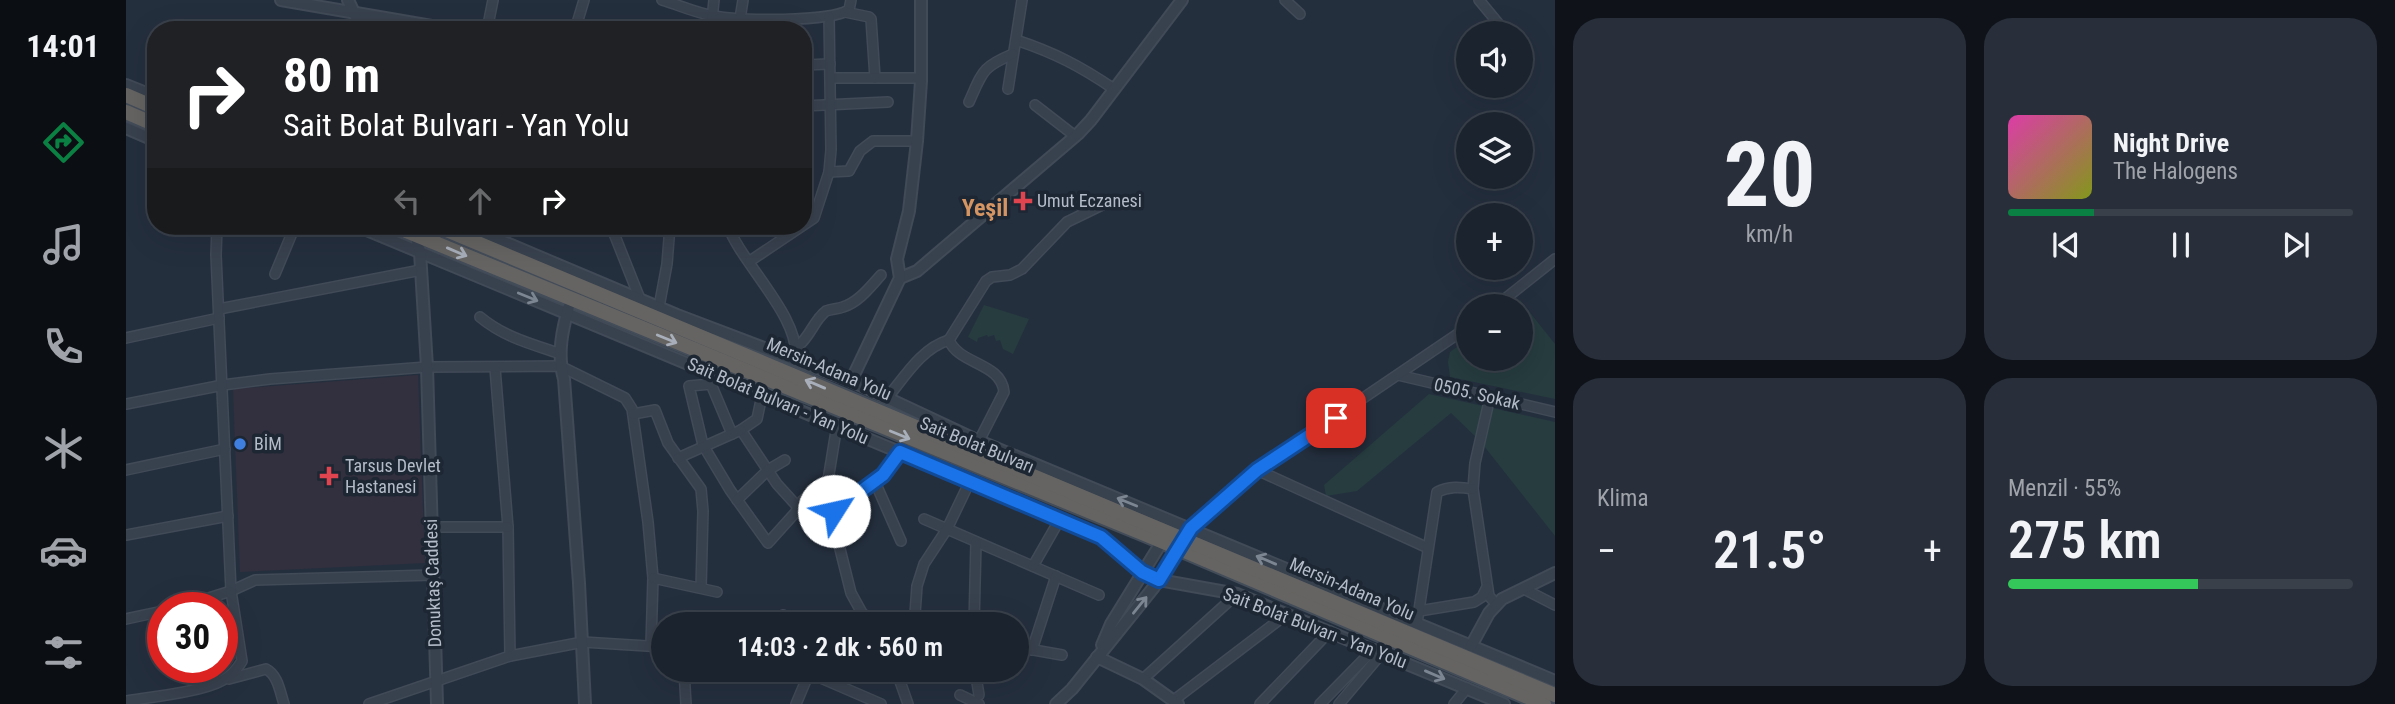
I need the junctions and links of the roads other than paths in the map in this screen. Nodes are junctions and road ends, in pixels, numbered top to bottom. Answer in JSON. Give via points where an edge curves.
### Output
{"nodes":[{"id":1,"x":281,"y":0,"type":"edge"},
{"id":2,"x":348,"y":0,"type":"edge"},
{"id":3,"x":493,"y":0,"type":"edge"},
{"id":4,"x":584,"y":0,"type":"edge"},
{"id":5,"x":662,"y":0,"type":"edge"},
{"id":6,"x":714,"y":0,"type":"edge"},
{"id":7,"x":743,"y":0,"type":"edge"},
{"id":8,"x":850,"y":0,"type":"edge"},
{"id":9,"x":922,"y":0,"type":"edge"},
{"id":10,"x":1021,"y":0,"type":"edge"},
{"id":11,"x":1182,"y":0,"type":"edge"},
{"id":12,"x":1284,"y":0,"type":"edge"},
{"id":13,"x":1479,"y":0,"type":"edge"},
{"id":14,"x":845,"y":12,"type":"junction"},
{"id":15,"x":354,"y":13,"type":"junction"},
{"id":16,"x":1300,"y":14,"type":"dead end"},
{"id":17,"x":713,"y":16,"type":"junction"},
{"id":18,"x":829,"y":17,"type":"junction"},
{"id":19,"x":740,"y":19,"type":"junction"},
{"id":20,"x":358,"y":21,"type":"edge"},
{"id":21,"x":402,"y":21,"type":"edge"},
{"id":22,"x":489,"y":21,"type":"edge"},
{"id":23,"x":578,"y":21,"type":"edge"},
{"id":24,"x":712,"y":21,"type":"edge"},
{"id":25,"x":1496,"y":21,"type":"edge"},
{"id":26,"x":1016,"y":40,"type":"junction"},
{"id":27,"x":1013,"y":54,"type":"junction"},
{"id":28,"x":830,"y":64,"type":"junction"},
{"id":29,"x":812,"y":65,"type":"edge"},
{"id":30,"x":830,"y":78,"type":"junction"},
{"id":31,"x":874,"y":78,"type":"junction"},
{"id":32,"x":921,"y":78,"type":"junction"},
{"id":33,"x":126,"y":85,"type":"edge"},
{"id":34,"x":1008,"y":89,"type":"dead end"},
{"id":35,"x":1114,"y":89,"type":"junction"},
{"id":36,"x":147,"y":93,"type":"edge"},
{"id":37,"x":126,"y":95,"type":"edge"},
{"id":38,"x":888,"y":102,"type":"dead end"},
{"id":39,"x":969,"y":102,"type":"dead end"},
{"id":40,"x":147,"y":104,"type":"edge"},
{"id":41,"x":830,"y":104,"type":"junction"},
{"id":42,"x":1035,"y":104,"type":"dead end"},
{"id":43,"x":812,"y":105,"type":"edge"},
{"id":44,"x":126,"y":112,"type":"edge"},
{"id":45,"x":147,"y":121,"type":"edge"},
{"id":46,"x":126,"y":128,"type":"edge"},
{"id":47,"x":1075,"y":136,"type":"junction"},
{"id":48,"x":147,"y":137,"type":"edge"},
{"id":49,"x":917,"y":141,"type":"junction"},
{"id":50,"x":829,"y":172,"type":"junction"},
{"id":51,"x":1102,"y":205,"type":"dead end"},
{"id":52,"x":812,"y":220,"type":"edge"},
{"id":53,"x":217,"y":235,"type":"edge"},
{"id":54,"x":291,"y":235,"type":"edge"},
{"id":55,"x":379,"y":235,"type":"edge"},
{"id":56,"x":415,"y":235,"type":"edge"},
{"id":57,"x":423,"y":235,"type":"edge"},
{"id":58,"x":458,"y":235,"type":"edge"},
{"id":59,"x":487,"y":235,"type":"edge"},
{"id":60,"x":615,"y":235,"type":"edge"},
{"id":61,"x":669,"y":235,"type":"edge"},
{"id":62,"x":734,"y":235,"type":"edge"},
{"id":63,"x":789,"y":235,"type":"edge"},
{"id":64,"x":420,"y":252,"type":"junction"},
{"id":65,"x":1555,"y":259,"type":"edge"},
{"id":66,"x":750,"y":261,"type":"junction"},
{"id":67,"x":421,"y":270,"type":"junction"},
{"id":68,"x":275,"y":274,"type":"dead end"},
{"id":69,"x":881,"y":275,"type":"dead end"},
{"id":70,"x":900,"y":278,"type":"junction"},
{"id":71,"x":1511,"y":294,"type":"edge"},
{"id":72,"x":640,"y":299,"type":"junction"},
{"id":73,"x":569,"y":307,"type":"junction"},
{"id":74,"x":659,"y":307,"type":"junction"},
{"id":75,"x":219,"y":313,"type":"junction"},
{"id":76,"x":480,"y":317,"type":"dead end"},
{"id":77,"x":1456,"y":335,"type":"edge"},
{"id":78,"x":126,"y":338,"type":"edge"},
{"id":79,"x":949,"y":340,"type":"junction"},
{"id":80,"x":798,"y":346,"type":"junction"},
{"id":81,"x":561,"y":354,"type":"junction"},
{"id":82,"x":795,"y":360,"type":"junction"},
{"id":83,"x":560,"y":366,"type":"junction"},
{"id":84,"x":427,"y":367,"type":"junction"},
{"id":85,"x":495,"y":368,"type":"junction"},
{"id":86,"x":1398,"y":375,"type":"junction"},
{"id":87,"x":713,"y":379,"type":"junction"},
{"id":88,"x":851,"y":381,"type":"junction"},
{"id":89,"x":223,"y":385,"type":"junction"},
{"id":90,"x":762,"y":394,"type":"junction"},
{"id":91,"x":888,"y":397,"type":"junction"},
{"id":92,"x":1490,"y":397,"type":"junction"},
{"id":93,"x":126,"y":404,"type":"edge"},
{"id":94,"x":1555,"y":412,"type":"edge"},
{"id":95,"x":633,"y":414,"type":"junction"},
{"id":96,"x":836,"y":425,"type":"junction"},
{"id":97,"x":736,"y":432,"type":"junction"},
{"id":98,"x":979,"y":441,"type":"junction"},
{"id":99,"x":704,"y":446,"type":"junction"},
{"id":100,"x":225,"y":449,"type":"junction"},
{"id":101,"x":900,"y":452,"type":"junction"},
{"id":102,"x":678,"y":458,"type":"junction"},
{"id":103,"x":785,"y":460,"type":"dead end"},
{"id":104,"x":126,"y":470,"type":"edge"},
{"id":105,"x":768,"y":470,"type":"junction"},
{"id":106,"x":1257,"y":470,"type":"junction"},
{"id":107,"x":828,"y":480,"type":"junction"},
{"id":108,"x":970,"y":481,"type":"junction"},
{"id":109,"x":875,"y":482,"type":"junction"},
{"id":110,"x":1473,"y":489,"type":"junction"},
{"id":111,"x":737,"y":499,"type":"junction"},
{"id":112,"x":797,"y":506,"type":"junction"},
{"id":113,"x":834,"y":511,"type":"junction"},
{"id":114,"x":228,"y":516,"type":"junction"},
{"id":115,"x":924,"y":519,"type":"dead end"},
{"id":116,"x":1060,"y":519,"type":"junction"},
{"id":117,"x":432,"y":527,"type":"junction"},
{"id":118,"x":508,"y":527,"type":"junction"},
{"id":119,"x":947,"y":529,"type":"junction"},
{"id":120,"x":1168,"y":532,"type":"junction"},
{"id":121,"x":126,"y":534,"type":"edge"},
{"id":122,"x":1184,"y":538,"type":"junction"},
{"id":123,"x":901,"y":541,"type":"dead end"},
{"id":124,"x":976,"y":542,"type":"junction"},
{"id":125,"x":1428,"y":548,"type":"junction"},
{"id":126,"x":1033,"y":566,"type":"junction"},
{"id":127,"x":1142,"y":572,"type":"junction"},
{"id":128,"x":1555,"y":573,"type":"edge"},
{"id":129,"x":433,"y":575,"type":"junction"},
{"id":130,"x":1056,"y":576,"type":"junction"},
{"id":131,"x":653,"y":578,"type":"junction"},
{"id":132,"x":1159,"y":580,"type":"junction"},
{"id":133,"x":1488,"y":586,"type":"junction"},
{"id":134,"x":701,"y":588,"type":"junction"},
{"id":135,"x":1524,"y":589,"type":"junction"},
{"id":136,"x":231,"y":591,"type":"junction"},
{"id":137,"x":228,"y":592,"type":"edge"},
{"id":138,"x":717,"y":592,"type":"dead end"},
{"id":139,"x":1237,"y":594,"type":"junction"},
{"id":140,"x":1099,"y":595,"type":"dead end"},
{"id":141,"x":1497,"y":604,"type":"junction"},
{"id":142,"x":1555,"y":605,"type":"edge"},
{"id":143,"x":652,"y":612,"type":"edge"},
{"id":144,"x":861,"y":612,"type":"edge"},
{"id":145,"x":915,"y":612,"type":"edge"},
{"id":146,"x":974,"y":612,"type":"edge"},
{"id":147,"x":147,"y":614,"type":"edge"},
{"id":148,"x":1287,"y":614,"type":"junction"},
{"id":149,"x":1418,"y":617,"type":"junction"},
{"id":150,"x":126,"y":619,"type":"edge"},
{"id":151,"x":1330,"y":631,"type":"junction"},
{"id":152,"x":238,"y":636,"type":"edge"},
{"id":153,"x":583,"y":642,"type":"junction"},
{"id":154,"x":651,"y":645,"type":"edge"},
{"id":155,"x":1471,"y":646,"type":"junction"},
{"id":156,"x":1029,"y":649,"type":"edge"},
{"id":157,"x":1032,"y":650,"type":"junction"},
{"id":158,"x":1378,"y":651,"type":"junction"},
{"id":159,"x":1062,"y":655,"type":"dead end"},
{"id":160,"x":510,"y":656,"type":"junction"},
{"id":161,"x":1097,"y":657,"type":"junction"},
{"id":162,"x":238,"y":668,"type":"edge"},
{"id":163,"x":238,"y":677,"type":"edge"},
{"id":164,"x":1143,"y":679,"type":"junction"},
{"id":165,"x":436,"y":681,"type":"junction"},
{"id":166,"x":1555,"y":681,"type":"edge"},
{"id":167,"x":685,"y":682,"type":"edge"},
{"id":168,"x":810,"y":682,"type":"edge"},
{"id":169,"x":830,"y":682,"type":"edge"},
{"id":170,"x":899,"y":682,"type":"edge"},
{"id":171,"x":214,"y":683,"type":"edge"},
{"id":172,"x":1467,"y":688,"type":"junction"},
{"id":173,"x":960,"y":695,"type":"dead end"},
{"id":174,"x":1555,"y":695,"type":"edge"},
{"id":175,"x":979,"y":699,"type":"edge"},
{"id":176,"x":126,"y":701,"type":"edge"},
{"id":177,"x":1176,"y":702,"type":"edge"},
{"id":178,"x":876,"y":703,"type":"edge"},
{"id":179,"x":284,"y":704,"type":"edge"},
{"id":180,"x":369,"y":704,"type":"edge"},
{"id":181,"x":437,"y":704,"type":"edge"},
{"id":182,"x":586,"y":704,"type":"edge"},
{"id":183,"x":686,"y":704,"type":"edge"},
{"id":184,"x":796,"y":704,"type":"edge"},
{"id":185,"x":908,"y":704,"type":"edge"},
{"id":186,"x":1056,"y":704,"type":"edge"},
{"id":187,"x":1260,"y":704,"type":"edge"},
{"id":188,"x":1320,"y":704,"type":"edge"},
{"id":189,"x":1339,"y":704,"type":"edge"},
{"id":190,"x":1454,"y":704,"type":"edge"},
{"id":191,"x":1504,"y":704,"type":"edge"},
{"id":192,"x":1544,"y":704,"type":"edge"}],
"edges":[{"from":1,"to":15,"type":"street"},
{"from":2,"to":15,"type":"street"},
{"from":3,"to":22,"type":"street"},
{"from":4,"to":23,"type":"street"},
{"from":5,"to":17,"type":"street"},
{"from":6,"to":17,"type":"street"},
{"from":7,"to":19,"type":"street"},
{"from":8,"to":14,"type":"street"},
{"from":9,"to":32,"type":"street"},
{"from":10,"to":26,"type":"street"},
{"from":11,"to":35,"type":"street"},
{"from":12,"to":16,"type":"street"},
{"from":13,"to":25,"type":"street"},
{"from":14,"to":18,"type":"street"},
{"from":14,"to":31,"type":"street","via":[[872,19]]},
{"from":15,"to":20,"type":"street"},
{"from":15,"to":21,"type":"street"},
{"from":17,"to":19,"type":"street"},
{"from":17,"to":24,"type":"street"},
{"from":18,"to":19,"type":"street"},
{"from":18,"to":28,"type":"street"},
{"from":26,"to":27,"type":"street"},
{"from":26,"to":35,"type":"street","via":[[1081,66]]},
{"from":27,"to":34,"type":"street"},
{"from":27,"to":39,"type":"street","via":[[983,71]]},
{"from":28,"to":29,"type":"street"},
{"from":28,"to":30,"type":"street"},
{"from":30,"to":31,"type":"street"},
{"from":30,"to":41,"type":"street"},
{"from":31,"to":32,"type":"street"},
{"from":32,"to":49,"type":"street"},
{"from":33,"to":36,"type":"street"},
{"from":35,"to":47,"type":"street"},
{"from":37,"to":40,"type":"highway"},
{"from":38,"to":41,"type":"street"},
{"from":41,"to":43,"type":"street"},
{"from":41,"to":50,"type":"street"},
{"from":42,"to":47,"type":"street"},
{"from":44,"to":45,"type":"highway"},
{"from":46,"to":48,"type":"street"},
{"from":47,"to":70,"type":"street","via":[[917,271]]},
{"from":49,"to":50,"type":"street","via":[[873,141],[860,151],[849,172]]},
{"from":49,"to":70,"type":"street","via":[[909,211],[897,259]]},
{"from":50,"to":52,"type":"street"},
{"from":51,"to":79,"type":"street","via":[[1067,222],[1022,269],[986,281]]},
{"from":53,"to":75,"type":"street"},
{"from":54,"to":68,"type":"street"},
{"from":55,"to":64,"type":"street","name":"Sait Bolat Bulvarı - Yan Yolu"},
{"from":56,"to":64,"type":"street","name":"Donuktaş Caddesi"},
{"from":57,"to":73,"type":"highway","name":"Sait Bolat Bulvarı","one_way":true},
{"from":120,"to":58,"type":"highway","name":"Mersin-Adana Yolu","one_way":true},
{"from":59,"to":72,"type":"street"},
{"from":60,"to":72,"type":"street"},
{"from":61,"to":74,"type":"street"},
{"from":62,"to":66,"type":"street"},
{"from":63,"to":66,"type":"street"},
{"from":64,"to":67,"type":"street","name":"Donuktaş Caddesi"},
{"from":64,"to":73,"type":"street","name":"Sait Bolat Bulvarı - Yan Yolu","one_way":true},
{"from":65,"to":71,"type":"street"},
{"from":66,"to":80,"type":"street"},
{"from":67,"to":75,"type":"street"},
{"from":67,"to":84,"type":"street","name":"Donuktaş Caddesi"},
{"from":69,"to":80,"type":"street","via":[[856,301],[827,311]]},
{"from":70,"to":88,"type":"street"},
{"from":72,"to":74,"type":"street"},
{"from":73,"to":81,"type":"street"},
{"from":73,"to":87,"type":"street","name":"Sait Bolat Bulvarı - Yan Yolu"},
{"from":73,"to":120,"type":"highway","name":"Sait Bolat Bulvarı","one_way":true},
{"from":74,"to":82,"type":"street"},
{"from":75,"to":78,"type":"street"},
{"from":75,"to":89,"type":"street"},
{"from":76,"to":81,"type":"street","via":[[512,338]]},
{"from":77,"to":86,"type":"street"},
{"from":79,"to":91,"type":"street","via":[[936,344],[914,364]]},
{"from":79,"to":98,"type":"street","via":[[958,352],[997,373],[1004,387]]},
{"from":80,"to":82,"type":"street"},
{"from":81,"to":83,"type":"street"},
{"from":82,"to":88,"type":"street"},
{"from":83,"to":85,"type":"street"},
{"from":83,"to":95,"type":"street","via":[[625,398]]},
{"from":83,"to":153,"type":"street"},
{"from":84,"to":85,"type":"street"},
{"from":84,"to":89,"type":"street"},
{"from":84,"to":117,"type":"street","name":"Donuktaş Caddesi"},
{"from":85,"to":118,"type":"street"},
{"from":86,"to":92,"type":"street","name":"0505. Sokak"},
{"from":86,"to":106,"type":"street"},
{"from":87,"to":90,"type":"street","name":"Sait Bolat Bulvarı - Yan Yolu"},
{"from":87,"to":97,"type":"street"},
{"from":87,"to":99,"type":"street","via":[[690,386]]},
{"from":88,"to":91,"type":"street"},
{"from":89,"to":93,"type":"street"},
{"from":89,"to":100,"type":"street"},
{"from":90,"to":96,"type":"street","name":"Sait Bolat Bulvarı - Yan Yolu"},
{"from":90,"to":97,"type":"street","via":[[757,419]]},
{"from":91,"to":98,"type":"street"},
{"from":92,"to":94,"type":"street","name":"0505. Sokak"},
{"from":92,"to":110,"type":"street"},
{"from":95,"to":102,"type":"street","via":[[655,410]]},
{"from":95,"to":131,"type":"street"},
{"from":96,"to":101,"type":"street","name":"Sait Bolat Bulvarı - Yan Yolu"},
{"from":96,"to":107,"type":"street"},
{"from":97,"to":99,"type":"street"},
{"from":97,"to":105,"type":"street"},
{"from":120,"to":98,"type":"street","one_way":true},
{"from":99,"to":102,"type":"street"},
{"from":99,"to":111,"type":"street"},
{"from":100,"to":104,"type":"street"},
{"from":100,"to":114,"type":"street"},
{"from":101,"to":108,"type":"street","name":"Sait Bolat Bulvarı - Yan Yolu"},
{"from":101,"to":109,"type":"street"},
{"from":102,"to":134,"type":"street","via":[[701,489]]},
{"from":103,"to":105,"type":"street"},
{"from":105,"to":111,"type":"street"},
{"from":105,"to":112,"type":"street"},
{"from":106,"to":122,"type":"street"},
{"from":106,"to":125,"type":"street"},
{"from":107,"to":112,"type":"street"},
{"from":107,"to":113,"type":"street"},
{"from":108,"to":116,"type":"street","name":"Sait Bolat Bulvarı - Yan Yolu"},
{"from":108,"to":119,"type":"street"},
{"from":109,"to":113,"type":"street"},
{"from":109,"to":123,"type":"street"},
{"from":110,"to":125,"type":"street","via":[[1459,486],[1437,492]]},
{"from":110,"to":133,"type":"street"},
{"from":111,"to":112,"type":"street","via":[[768,543]]},
{"from":113,"to":144,"type":"street","via":[[851,593]]},
{"from":114,"to":121,"type":"street"},
{"from":114,"to":136,"type":"street"},
{"from":115,"to":119,"type":"street"},
{"from":116,"to":126,"type":"street"},
{"from":116,"to":127,"type":"street","name":"Sait Bolat Bulvarı - Yan Yolu","via":[[1101,537]]},
{"from":117,"to":118,"type":"street"},
{"from":117,"to":129,"type":"street","name":"Donuktaş Caddesi"},
{"from":118,"to":160,"type":"street"},
{"from":119,"to":124,"type":"street"},
{"from":119,"to":145,"type":"street","via":[[924,565]]},
{"from":120,"to":122,"type":"highway","name":"Mersin-Adana Yolu"},
{"from":120,"to":127,"type":"street"},
{"from":122,"to":132,"type":"street"},
{"from":149,"to":122,"type":"street","one_way":true},
{"from":122,"to":174,"type":"highway","name":"Mersin-Adana Yolu"},
{"from":122,"to":192,"type":"highway"},
{"from":124,"to":126,"type":"street"},
{"from":124,"to":146,"type":"street"},
{"from":125,"to":149,"type":"street"},
{"from":126,"to":130,"type":"street"},
{"from":127,"to":132,"type":"street","name":"Sait Bolat Bulvarı - Yan Yolu"},
{"from":127,"to":161,"type":"street"},
{"from":128,"to":135,"type":"street"},
{"from":129,"to":136,"type":"street","via":[[255,580]]},
{"from":129,"to":165,"type":"street","name":"Donuktaş Caddesi"},
{"from":130,"to":140,"type":"street"},
{"from":130,"to":157,"type":"street"},
{"from":131,"to":134,"type":"street"},
{"from":131,"to":143,"type":"street"},
{"from":132,"to":139,"type":"street","name":"Sait Bolat Bulvarı - Yan Yolu"},
{"from":161,"to":132,"type":"street","one_way":true},
{"from":133,"to":141,"type":"street","via":[[1489,596]]},
{"from":133,"to":149,"type":"street","via":[[1474,602]]},
{"from":134,"to":138,"type":"street"},
{"from":135,"to":141,"type":"street"},
{"from":135,"to":142,"type":"street"},
{"from":136,"to":137,"type":"street"},
{"from":139,"to":148,"type":"street","name":"Sait Bolat Bulvarı - Yan Yolu"},
{"from":139,"to":164,"type":"street"},
{"from":141,"to":155,"type":"street"},
{"from":147,"to":150,"type":"street"},
{"from":148,"to":151,"type":"street","name":"Sait Bolat Bulvarı - Yan Yolu"},
{"from":148,"to":177,"type":"street"},
{"from":149,"to":155,"type":"street"},
{"from":151,"to":158,"type":"street","name":"Sait Bolat Bulvarı - Yan Yolu"},
{"from":151,"to":187,"type":"street"},
{"from":152,"to":162,"type":"street","via":[[242,661]]},
{"from":153,"to":154,"type":"street"},
{"from":153,"to":160,"type":"street"},
{"from":153,"to":182,"type":"street"},
{"from":155,"to":166,"type":"street"},
{"from":156,"to":157,"type":"street"},
{"from":157,"to":159,"type":"street"},
{"from":158,"to":172,"type":"street","name":"Sait Bolat Bulvarı - Yan Yolu","one_way":true},
{"from":158,"to":188,"type":"street"},
{"from":158,"to":189,"type":"street"},
{"from":160,"to":165,"type":"street"},
{"from":161,"to":164,"type":"street"},
{"from":161,"to":186,"type":"street"},
{"from":163,"to":179,"type":"street","via":[[266,669],[272,672]]},
{"from":164,"to":177,"type":"street"},
{"from":165,"to":180,"type":"street"},
{"from":165,"to":181,"type":"street","name":"Donuktaş Caddesi"},
{"from":167,"to":183,"type":"street"},
{"from":168,"to":184,"type":"street"},
{"from":169,"to":178,"type":"street"},
{"from":170,"to":185,"type":"street"},
{"from":171,"to":176,"type":"street"},
{"from":172,"to":190,"type":"street"},
{"from":172,"to":191,"type":"street","name":"Sait Bolat Bulvarı - Yan Yolu"},
{"from":173,"to":175,"type":"street"}]}
